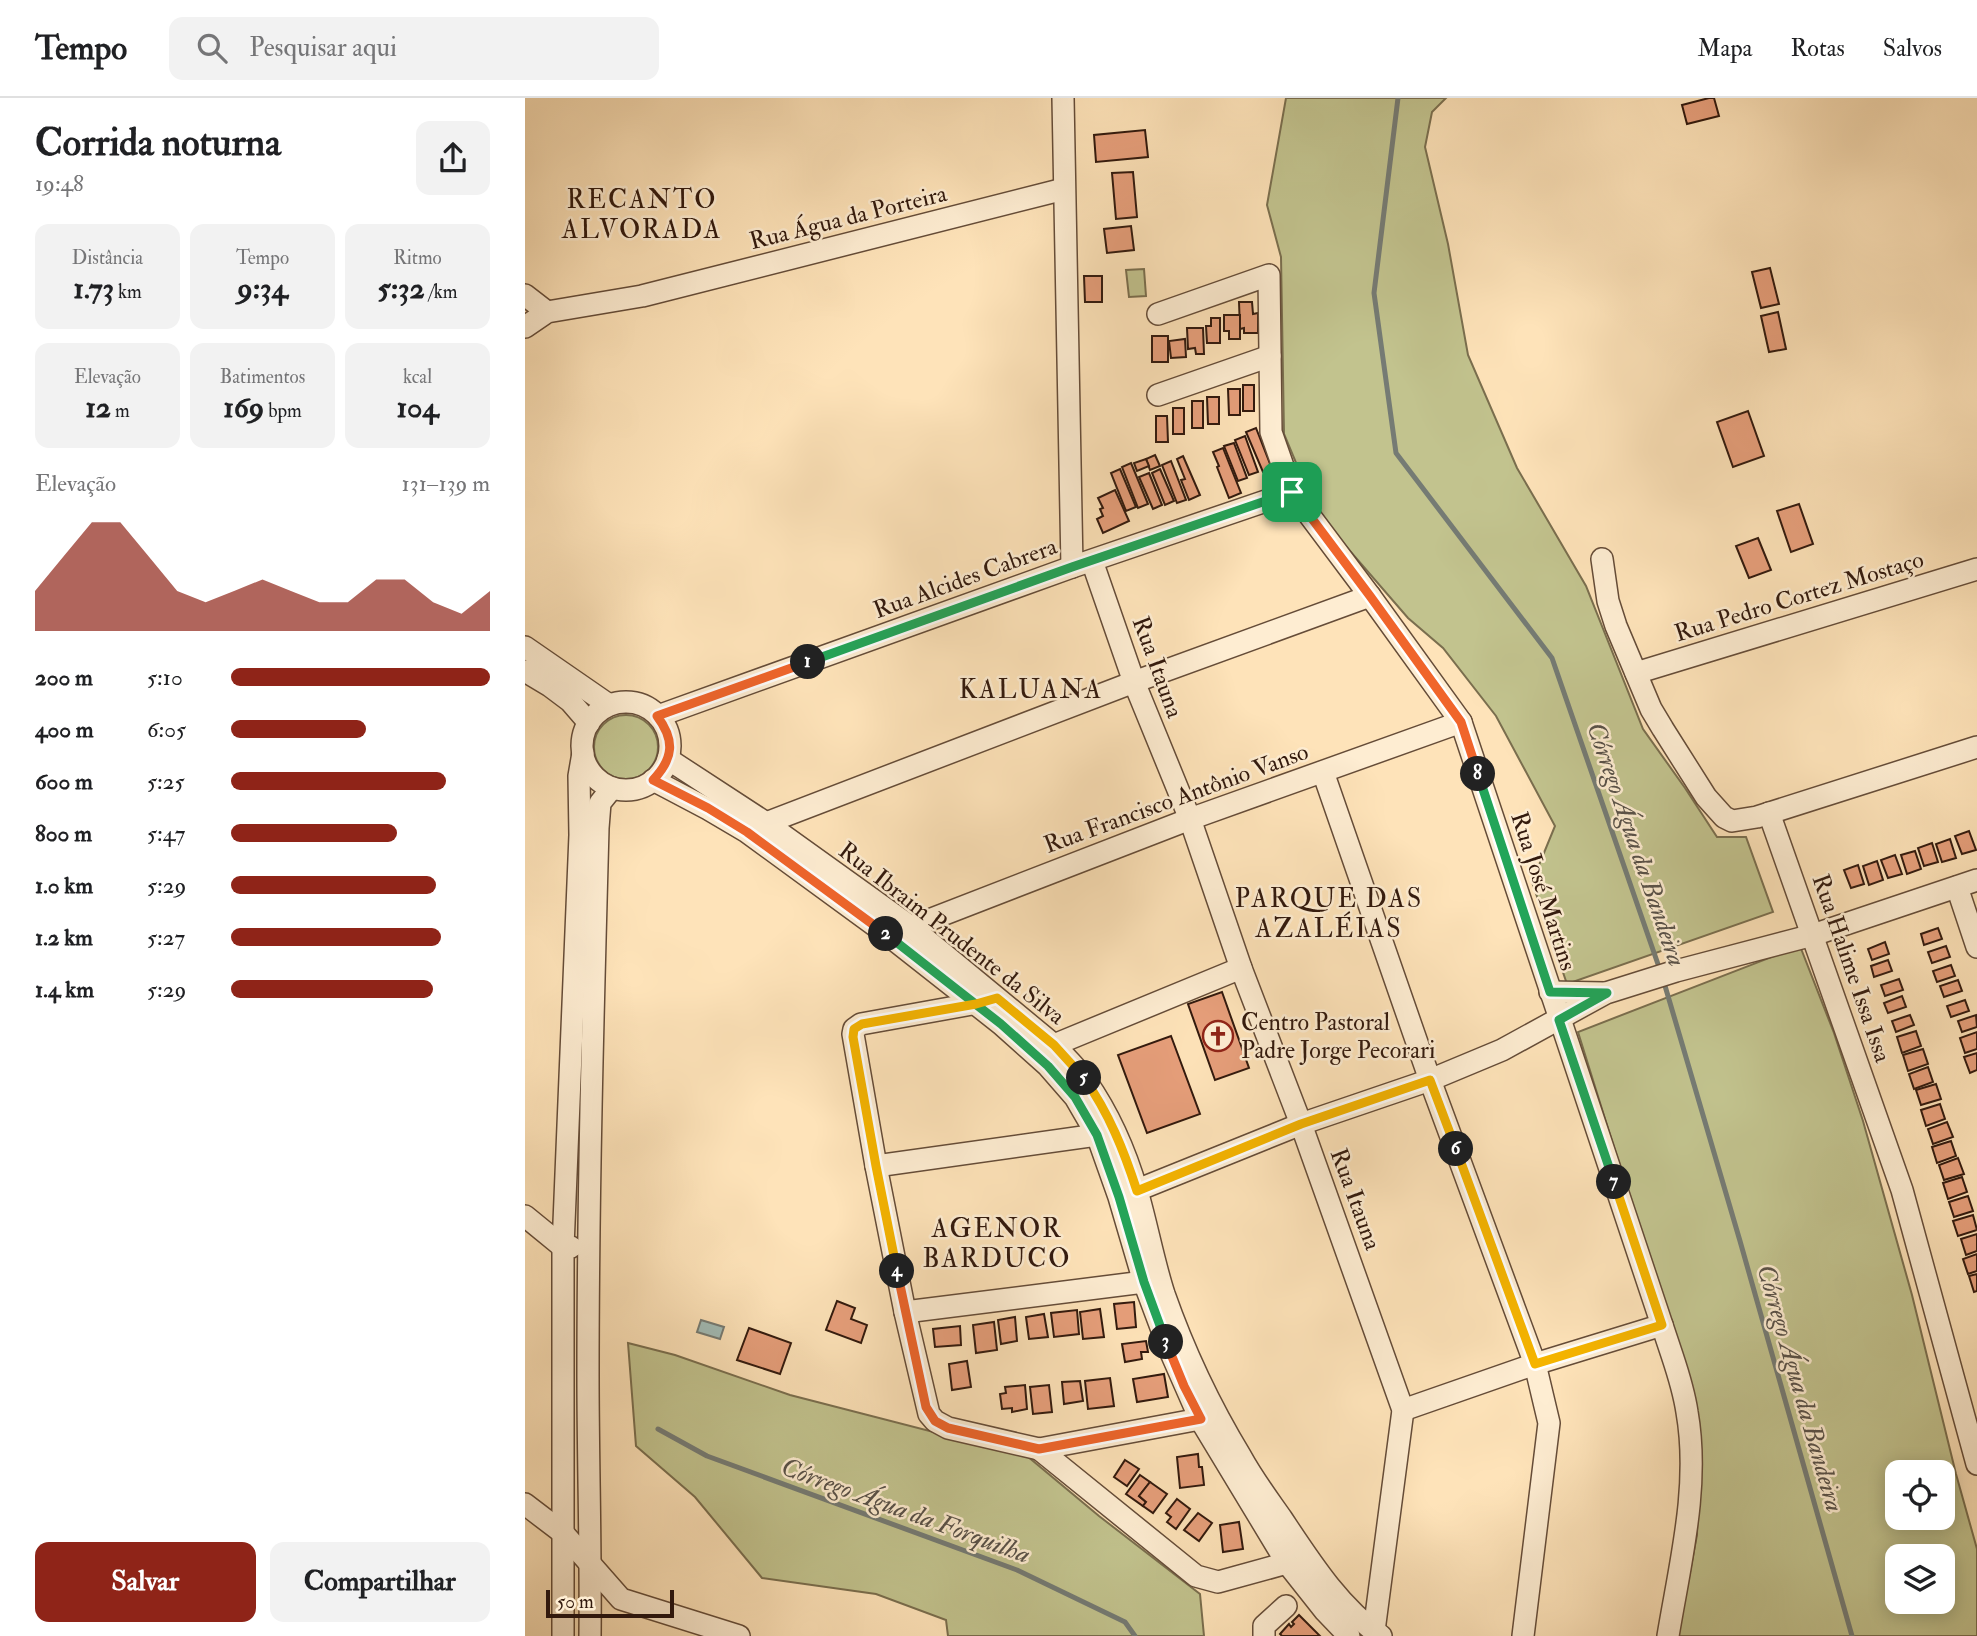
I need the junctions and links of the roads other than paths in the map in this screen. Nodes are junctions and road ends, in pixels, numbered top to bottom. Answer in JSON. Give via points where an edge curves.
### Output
{"nodes":[{"id":1,"x":1063,"y":98,"type":"edge"},
{"id":2,"x":1064,"y":189,"type":"junction"},
{"id":3,"x":525,"y":295,"type":"edge"},
{"id":4,"x":547,"y":312,"type":"junction"},
{"id":5,"x":1158,"y":314,"type":"dead end"},
{"id":6,"x":525,"y":327,"type":"edge"},
{"id":7,"x":1270,"y":356,"type":"junction"},
{"id":8,"x":1158,"y":395,"type":"dead end"},
{"id":9,"x":1292,"y":492,"type":"junction"},
{"id":10,"x":1602,"y":559,"type":"dead end"},
{"id":11,"x":1082,"y":564,"type":"junction"},
{"id":12,"x":1977,"y":569,"type":"edge"},
{"id":13,"x":1370,"y":596,"type":"junction"},
{"id":14,"x":525,"y":647,"type":"edge"},
{"id":15,"x":525,"y":671,"type":"edge"},
{"id":16,"x":1636,"y":673,"type":"junction"},
{"id":17,"x":1134,"y":682,"type":"junction"},
{"id":18,"x":609,"y":705,"type":"junction"},
{"id":19,"x":657,"y":716,"type":"junction"},
{"id":20,"x":1461,"y":722,"type":"junction"},
{"id":21,"x":589,"y":723,"type":"junction"},
{"id":22,"x":1977,"y":747,"type":"edge"},
{"id":23,"x":583,"y":754,"type":"junction"},
{"id":24,"x":668,"y":760,"type":"junction"},
{"id":25,"x":1323,"y":772,"type":"junction"},
{"id":26,"x":653,"y":780,"type":"junction"},
{"id":27,"x":612,"y":788,"type":"junction"},
{"id":28,"x":1769,"y":813,"type":"junction"},
{"id":29,"x":1190,"y":819,"type":"junction"},
{"id":30,"x":765,"y":823,"type":"junction"},
{"id":31,"x":1967,"y":884,"type":"edge"},
{"id":32,"x":911,"y":927,"type":"junction"},
{"id":33,"x":1813,"y":935,"type":"junction"},
{"id":34,"x":1977,"y":947,"type":"edge"},
{"id":35,"x":1241,"y":968,"type":"junction"},
{"id":36,"x":1550,"y":992,"type":"junction"},
{"id":37,"x":1607,"y":993,"type":"junction"},
{"id":38,"x":997,"y":998,"type":"junction"},
{"id":39,"x":976,"y":1004,"type":"junction"},
{"id":40,"x":1559,"y":1020,"type":"junction"},
{"id":41,"x":1054,"y":1045,"type":"junction"},
{"id":42,"x":1430,"y":1080,"type":"junction"},
{"id":43,"x":1301,"y":1124,"type":"junction"},
{"id":44,"x":1097,"y":1135,"type":"junction"},
{"id":45,"x":876,"y":1166,"type":"junction"},
{"id":46,"x":1128,"y":1194,"type":"junction"},
{"id":47,"x":525,"y":1216,"type":"edge"},
{"id":48,"x":563,"y":1247,"type":"junction"},
{"id":49,"x":589,"y":1247,"type":"junction"},
{"id":50,"x":1144,"y":1282,"type":"junction"},
{"id":51,"x":905,"y":1312,"type":"junction"},
{"id":52,"x":1662,"y":1325,"type":"junction"},
{"id":53,"x":1535,"y":1364,"type":"junction"},
{"id":54,"x":1403,"y":1410,"type":"junction"},
{"id":55,"x":1201,"y":1419,"type":"junction"},
{"id":56,"x":1974,"y":1439,"type":"edge"},
{"id":57,"x":1039,"y":1449,"type":"junction"},
{"id":58,"x":1977,"y":1464,"type":"edge"},
{"id":59,"x":525,"y":1504,"type":"edge"},
{"id":60,"x":563,"y":1533,"type":"junction"},
{"id":61,"x":1287,"y":1563,"type":"junction"},
{"id":62,"x":591,"y":1564,"type":"junction"},
{"id":63,"x":1286,"y":1606,"type":"dead end"},
{"id":64,"x":1378,"y":1633,"type":"edge"},
{"id":65,"x":563,"y":1636,"type":"edge"},
{"id":66,"x":590,"y":1636,"type":"edge"},
{"id":67,"x":739,"y":1636,"type":"edge"},
{"id":68,"x":1264,"y":1636,"type":"edge"},
{"id":69,"x":1349,"y":1636,"type":"edge"},
{"id":70,"x":1523,"y":1636,"type":"edge"},
{"id":71,"x":1668,"y":1636,"type":"edge"}],
"edges":[{"from":1,"to":2,"type":"street","name":"Rua Itauna"},
{"from":2,"to":4,"type":"street","name":"Rua Água da Porteira","via":[[642,296]]},
{"from":2,"to":11,"type":"street","name":"Rua Itauna"},
{"from":3,"to":4,"type":"street"},
{"from":4,"to":6,"type":"street","name":"Rua Água da Porteira"},
{"from":5,"to":7,"type":"street","name":"Rua José Martins","via":[[1269,275]]},
{"from":7,"to":8,"type":"street"},
{"from":7,"to":9,"type":"street","name":"Rua José Martins","via":[[1271,432]]},
{"from":9,"to":11,"type":"street","name":"Rua Alcides Cabrera"},
{"from":9,"to":13,"type":"street","name":"Rua José Martins"},
{"from":10,"to":16,"type":"street","via":[[1608,601]]},
{"from":11,"to":17,"type":"street","name":"Rua Itauna"},
{"from":11,"to":19,"type":"street","name":"Rua Alcides Cabrera"},
{"from":12,"to":16,"type":"street","name":"Rua Pedro Cortez Mostaço"},
{"from":13,"to":17,"type":"street"},
{"from":13,"to":20,"type":"street","name":"Rua José Martins"},
{"from":14,"to":18,"type":"street"},
{"from":15,"to":21,"type":"street","via":[[571,701]]},
{"from":16,"to":28,"type":"street","via":[[1651,709],[1714,808],[1732,821]]},
{"from":17,"to":29,"type":"street","name":"Rua Itauna"},
{"from":17,"to":30,"type":"street"},
{"from":18,"to":19,"type":"street","via":[[632,703]]},
{"from":18,"to":21,"type":"street"},
{"from":19,"to":24,"type":"street","via":[[669,738]]},
{"from":20,"to":25,"type":"street","name":"Rua Francisco Antônio Vanso"},
{"from":20,"to":36,"type":"street","name":"Rua José Martins"},
{"from":21,"to":23,"type":"street"},
{"from":22,"to":28,"type":"street"},
{"from":23,"to":27,"type":"street","via":[[590,772]]},
{"from":23,"to":48,"type":"street"},
{"from":24,"to":26,"type":"street"},
{"from":24,"to":30,"type":"street","name":"Rua Ibraim Prudente da Silva"},
{"from":25,"to":29,"type":"street","name":"Rua Francisco Antônio Vanso"},
{"from":25,"to":42,"type":"street"},
{"from":26,"to":27,"type":"street","via":[[626,790]]},
{"from":26,"to":39,"type":"street","name":"Rua Ibraim Prudente da Silva","via":[[747,832]]},
{"from":27,"to":49,"type":"street","via":[[600,803],[598,828]]},
{"from":28,"to":33,"type":"street","name":"Rua Halime Issa Issa"},
{"from":29,"to":32,"type":"street","name":"Rua Francisco Antônio Vanso"},
{"from":29,"to":35,"type":"street","name":"Rua Itauna"},
{"from":30,"to":32,"type":"street","name":"Rua Ibraim Prudente da Silva"},
{"from":31,"to":33,"type":"street"},
{"from":31,"to":34,"type":"street"},
{"from":32,"to":38,"type":"street","name":"Rua Ibraim Prudente da Silva"},
{"from":33,"to":37,"type":"street"},
{"from":33,"to":56,"type":"street","name":"Rua Halime Issa Issa","via":[[1902,1190]]},
{"from":35,"to":41,"type":"street"},
{"from":35,"to":43,"type":"street","name":"Rua Itauna"},
{"from":36,"to":37,"type":"street"},
{"from":36,"to":40,"type":"street","name":"Rua José Martins"},
{"from":37,"to":40,"type":"street"},
{"from":38,"to":39,"type":"street"},
{"from":38,"to":41,"type":"street","name":"Rua Ibraim Prudente da Silva"},
{"from":39,"to":44,"type":"street","name":"Rua Ibraim Prudente da Silva","via":[[1061,1080]]},
{"from":39,"to":45,"type":"street","via":[[854,1029]]},
{"from":40,"to":42,"type":"street"},
{"from":40,"to":52,"type":"street","name":"Rua José Martins"},
{"from":41,"to":46,"type":"street","name":"Rua Ibraim Prudente da Silva","via":[[1101,1105],[1124,1152]]},
{"from":42,"to":43,"type":"street"},
{"from":42,"to":53,"type":"street"},
{"from":43,"to":46,"type":"street"},
{"from":43,"to":54,"type":"street","name":"Rua Itauna"},
{"from":44,"to":45,"type":"street"},
{"from":44,"to":46,"type":"street","name":"Rua Ibraim Prudente da Silva"},
{"from":45,"to":51,"type":"street"},
{"from":46,"to":50,"type":"street","name":"Rua Ibraim Prudente da Silva"},
{"from":46,"to":64,"type":"street","name":"Rua Ibraim Prudente da Silva","via":[[1187,1354],[1242,1459],[1305,1555],[1342,1600]]},
{"from":47,"to":48,"type":"street"},
{"from":48,"to":49,"type":"street"},
{"from":48,"to":60,"type":"street"},
{"from":49,"to":62,"type":"street"},
{"from":50,"to":51,"type":"street"},
{"from":50,"to":55,"type":"street","name":"Rua Ibraim Prudente da Silva"},
{"from":51,"to":57,"type":"street","via":[[926,1407],[935,1421]]},
{"from":52,"to":53,"type":"street"},
{"from":52,"to":71,"type":"street","name":"Rua José Martins","via":[[1688,1412],[1691,1465]]},
{"from":53,"to":54,"type":"street"},
{"from":53,"to":70,"type":"street","via":[[1549,1423]]},
{"from":54,"to":64,"type":"street","name":"Rua Itauna"},
{"from":55,"to":57,"type":"street"},
{"from":55,"to":61,"type":"street","name":"Rua Ibraim Prudente da Silva"},
{"from":56,"to":58,"type":"street","name":"Rua Halime Issa Issa"},
{"from":57,"to":61,"type":"street","via":[[1196,1576],[1218,1581]]},
{"from":59,"to":60,"type":"street"},
{"from":60,"to":62,"type":"street"},
{"from":60,"to":65,"type":"street"},
{"from":61,"to":69,"type":"street","name":"Rua Ibraim Prudente da Silva"},
{"from":62,"to":66,"type":"street"},
{"from":62,"to":67,"type":"street","via":[[621,1599]]},
{"from":63,"to":68,"type":"street","via":[[1264,1626]]}]}
